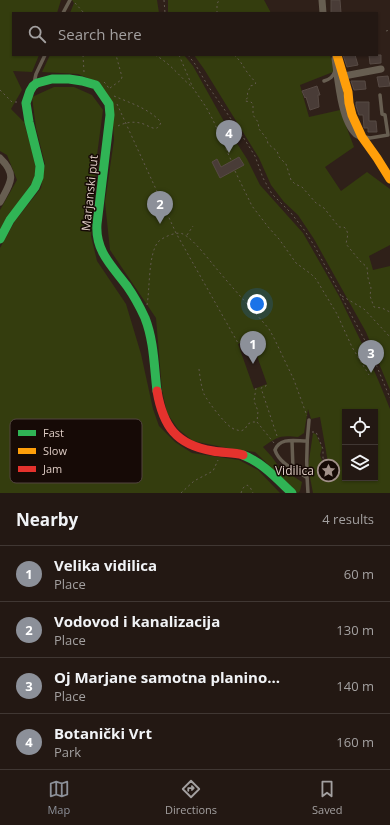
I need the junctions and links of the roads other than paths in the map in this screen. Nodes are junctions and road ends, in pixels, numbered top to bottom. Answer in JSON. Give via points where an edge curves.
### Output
{"nodes":[{"id":1,"x":70,"y":0,"type":"edge"},
{"id":2,"x":322,"y":0,"type":"edge"},
{"id":3,"x":64,"y":12,"type":"edge"},
{"id":4,"x":323,"y":12,"type":"edge"},
{"id":5,"x":45,"y":56,"type":"edge"},
{"id":6,"x":336,"y":56,"type":"edge"},
{"id":7,"x":336,"y":56,"type":"edge"},
{"id":8,"x":336,"y":68,"type":"junction"},
{"id":9,"x":382,"y":69,"type":"dead end"},
{"id":10,"x":344,"y":76,"type":"junction"},
{"id":11,"x":324,"y":81,"type":"dead end"},
{"id":12,"x":33,"y":86,"type":"junction"},
{"id":13,"x":380,"y":95,"type":"dead end"},
{"id":14,"x":362,"y":137,"type":"junction"},
{"id":15,"x":0,"y":158,"type":"edge"},
{"id":16,"x":390,"y":179,"type":"edge"},
{"id":17,"x":0,"y":202,"type":"edge"},
{"id":18,"x":0,"y":239,"type":"edge"},
{"id":19,"x":309,"y":420,"type":"road end"},
{"id":20,"x":292,"y":441,"type":"junction"},
{"id":21,"x":306,"y":441,"type":"junction"},
{"id":22,"x":293,"y":469,"type":"junction"},
{"id":23,"x":306,"y":477,"type":"junction"},
{"id":24,"x":292,"y":493,"type":"edge"},
{"id":25,"x":308,"y":493,"type":"edge"}],
"edges":[{"from":1,"to":3,"type":"lane"},
{"from":2,"to":4,"type":"street"},
{"from":5,"to":12,"type":"lane"},
{"from":6,"to":8,"type":"street"},
{"from":7,"to":10,"type":"street"},
{"from":8,"to":11,"type":"lane","via":[[333,76]]},
{"from":8,"to":14,"type":"street","via":[[345,115],[356,134]]},
{"from":9,"to":10,"type":"street"},
{"from":10,"to":14,"type":"street","via":[[352,115]]},
{"from":12,"to":18,"type":"street","via":[[26,103],[40,166],[39,177],[36,187],[10,220]]},
{"from":12,"to":24,"type":"street","name":"Marjanski put","via":[[52,79],[82,81],[96,85],[109,104],[110,116],[97,235],[100,249],[128,287],[148,326],[160,406],[168,426],[186,443],[199,448],[242,454],[250,458]]},
{"from":13,"to":14,"type":"lane","via":[[388,135]]},
{"from":14,"to":16,"type":"street"},
{"from":15,"to":17,"type":"street","via":[[11,175],[10,185]]},
{"from":19,"to":21,"type":"lane"},
{"from":20,"to":21,"type":"lane"},
{"from":20,"to":22,"type":"lane"},
{"from":20,"to":22,"type":"lane","via":[[287,440],[275,450]]},
{"from":21,"to":23,"type":"lane"},
{"from":22,"to":23,"type":"lane"},
{"from":23,"to":25,"type":"lane"}]}
